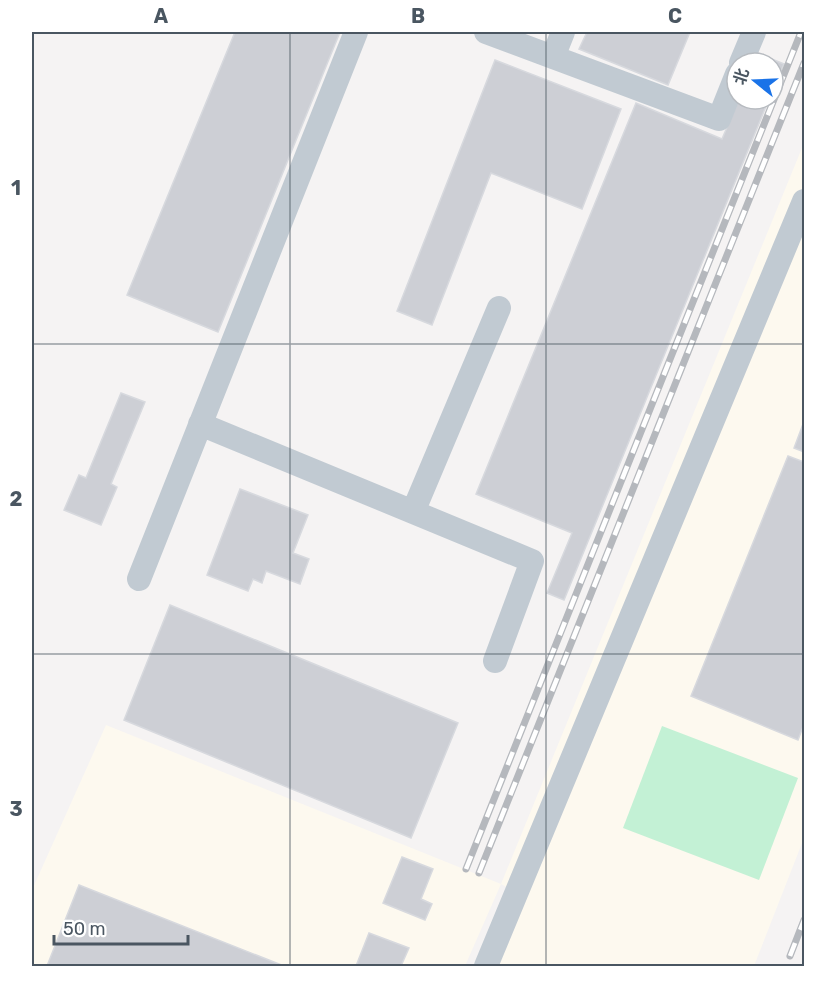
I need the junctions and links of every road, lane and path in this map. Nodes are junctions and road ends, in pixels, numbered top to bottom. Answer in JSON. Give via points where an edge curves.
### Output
{"nodes":[{"id":1,"x":356,"y":32,"type":"edge"},
{"id":2,"x":486,"y":32,"type":"edge"},
{"id":3,"x":563,"y":32,"type":"edge"},
{"id":4,"x":754,"y":32,"type":"edge"},
{"id":5,"x":746,"y":51,"type":"edge"},
{"id":6,"x":553,"y":57,"type":"junction"},
{"id":7,"x":725,"y":104,"type":"edge"},
{"id":8,"x":804,"y":201,"type":"edge"},
{"id":9,"x":499,"y":308,"type":"dead end"},
{"id":10,"x":200,"y":424,"type":"junction"},
{"id":11,"x":413,"y":512,"type":"junction"},
{"id":12,"x":139,"y":579,"type":"dead end"},
{"id":13,"x":495,"y":661,"type":"dead end"},
{"id":14,"x":486,"y":966,"type":"edge"}],
"edges":[{"from":1,"to":10,"type":"lane"},
{"from":2,"to":6,"type":"lane"},
{"from":3,"to":6,"type":"lane"},
{"from":4,"to":5,"type":"lane"},
{"from":6,"to":7,"type":"lane","via":[[719,119]]},
{"from":8,"to":14,"type":"lane"},
{"from":9,"to":11,"type":"lane"},
{"from":10,"to":11,"type":"lane"},
{"from":10,"to":12,"type":"lane"},
{"from":11,"to":13,"type":"lane","via":[[532,561]]}]}
